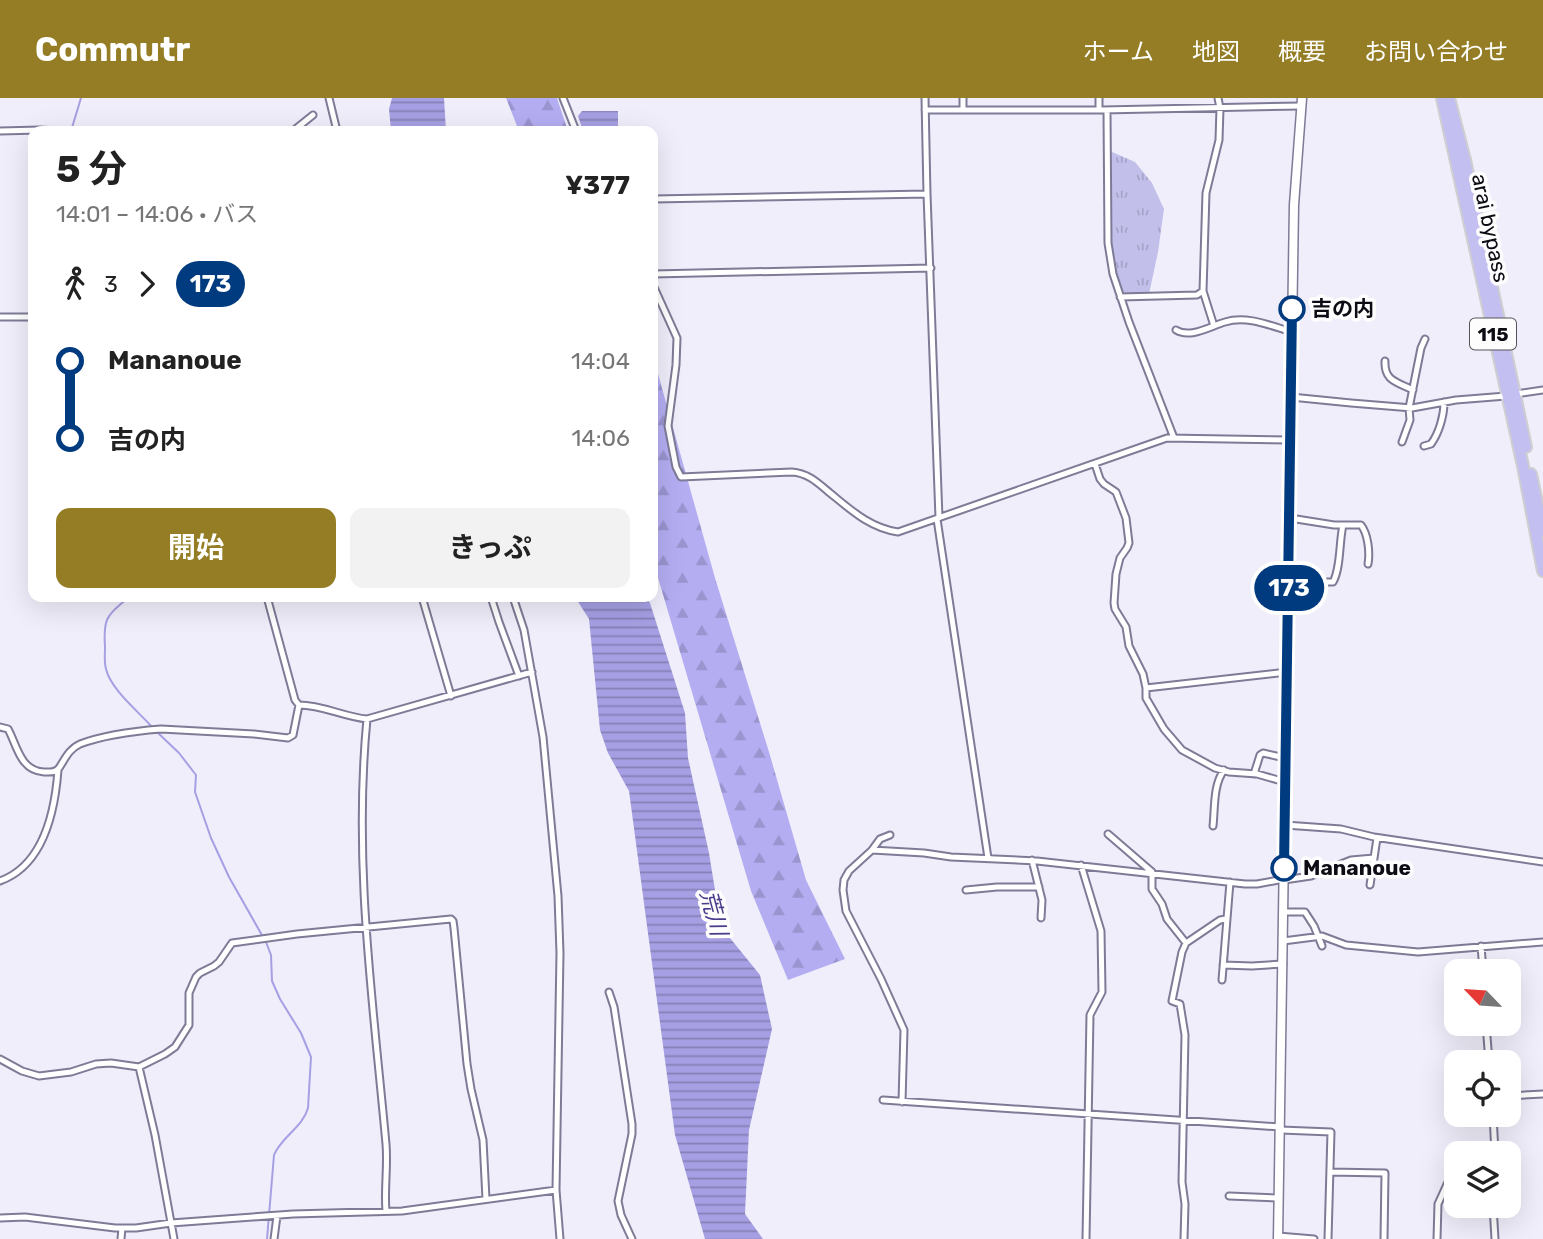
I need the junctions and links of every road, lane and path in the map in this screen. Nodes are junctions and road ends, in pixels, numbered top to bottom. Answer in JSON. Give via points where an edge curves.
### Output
{"nodes":[{"id":1,"x":330,"y":98,"type":"edge"},
{"id":2,"x":563,"y":98,"type":"edge"},
{"id":3,"x":925,"y":98,"type":"edge"},
{"id":4,"x":963,"y":98,"type":"edge"},
{"id":5,"x":1099,"y":98,"type":"edge"},
{"id":6,"x":1218,"y":98,"type":"edge"},
{"id":7,"x":1442,"y":98,"type":"edge"},
{"id":8,"x":1449,"y":98,"type":"edge"},
{"id":9,"x":1302,"y":102,"type":"edge"},
{"id":10,"x":1220,"y":108,"type":"junction"},
{"id":11,"x":925,"y":110,"type":"junction"},
{"id":12,"x":963,"y":110,"type":"junction"},
{"id":13,"x":1098,"y":110,"type":"junction"},
{"id":14,"x":1107,"y":110,"type":"junction"},
{"id":15,"x":313,"y":115,"type":"dead end"},
{"id":16,"x":299,"y":126,"type":"edge"},
{"id":17,"x":336,"y":126,"type":"edge"},
{"id":18,"x":574,"y":126,"type":"edge"},
{"id":19,"x":28,"y":130,"type":"edge"},
{"id":20,"x":0,"y":131,"type":"edge"},
{"id":21,"x":927,"y":194,"type":"junction"},
{"id":22,"x":658,"y":199,"type":"edge"},
{"id":23,"x":930,"y":268,"type":"junction"},
{"id":24,"x":658,"y":274,"type":"edge"},
{"id":25,"x":1203,"y":291,"type":"junction"},
{"id":26,"x":658,"y":296,"type":"edge"},
{"id":27,"x":1120,"y":297,"type":"junction"},
{"id":28,"x":0,"y":317,"type":"edge"},
{"id":29,"x":28,"y":317,"type":"edge"},
{"id":30,"x":1214,"y":326,"type":"junction"},
{"id":31,"x":1176,"y":330,"type":"dead end"},
{"id":32,"x":1292,"y":332,"type":"junction"},
{"id":33,"x":1425,"y":339,"type":"dead end"},
{"id":34,"x":1385,"y":361,"type":"dead end"},
{"id":35,"x":1413,"y":390,"type":"junction"},
{"id":36,"x":1543,"y":390,"type":"edge"},
{"id":37,"x":1511,"y":395,"type":"junction"},
{"id":38,"x":1292,"y":397,"type":"junction"},
{"id":39,"x":1444,"y":402,"type":"junction"},
{"id":40,"x":1409,"y":408,"type":"junction"},
{"id":41,"x":1174,"y":438,"type":"junction"},
{"id":42,"x":1291,"y":440,"type":"junction"},
{"id":43,"x":1402,"y":442,"type":"dead end"},
{"id":44,"x":1424,"y":446,"type":"dead end"},
{"id":45,"x":1095,"y":464,"type":"junction"},
{"id":46,"x":938,"y":518,"type":"junction"},
{"id":47,"x":1290,"y":518,"type":"junction"},
{"id":48,"x":1343,"y":524,"type":"junction"},
{"id":49,"x":1543,"y":531,"type":"edge"},
{"id":50,"x":1368,"y":564,"type":"dead end"},
{"id":51,"x":1543,"y":571,"type":"edge"},
{"id":52,"x":1289,"y":590,"type":"junction"},
{"id":53,"x":268,"y":602,"type":"edge"},
{"id":54,"x":423,"y":602,"type":"edge"},
{"id":55,"x":493,"y":602,"type":"edge"},
{"id":56,"x":515,"y":602,"type":"edge"},
{"id":57,"x":532,"y":672,"type":"junction"},
{"id":58,"x":1287,"y":672,"type":"junction"},
{"id":59,"x":519,"y":676,"type":"junction"},
{"id":60,"x":1146,"y":688,"type":"junction"},
{"id":61,"x":451,"y":696,"type":"junction"},
{"id":62,"x":299,"y":705,"type":"junction"},
{"id":63,"x":367,"y":719,"type":"junction"},
{"id":64,"x":0,"y":727,"type":"edge"},
{"id":65,"x":1285,"y":758,"type":"junction"},
{"id":66,"x":58,"y":770,"type":"junction"},
{"id":67,"x":1224,"y":771,"type":"junction"},
{"id":68,"x":1254,"y":774,"type":"junction"},
{"id":69,"x":1285,"y":782,"type":"junction"},
{"id":70,"x":1284,"y":825,"type":"junction"},
{"id":71,"x":1213,"y":826,"type":"dead end"},
{"id":72,"x":1108,"y":834,"type":"dead end"},
{"id":73,"x":890,"y":835,"type":"dead end"},
{"id":74,"x":1377,"y":838,"type":"junction"},
{"id":75,"x":872,"y":850,"type":"junction"},
{"id":76,"x":988,"y":858,"type":"junction"},
{"id":77,"x":1374,"y":859,"type":"junction"},
{"id":78,"x":1032,"y":860,"type":"junction"},
{"id":79,"x":1543,"y":862,"type":"edge"},
{"id":80,"x":1082,"y":865,"type":"junction"},
{"id":81,"x":1152,"y":872,"type":"junction"},
{"id":82,"x":1284,"y":880,"type":"junction"},
{"id":83,"x":0,"y":881,"type":"edge"},
{"id":84,"x":1230,"y":882,"type":"junction"},
{"id":85,"x":1370,"y":885,"type":"dead end"},
{"id":86,"x":1039,"y":887,"type":"junction"},
{"id":87,"x":966,"y":890,"type":"dead end"},
{"id":88,"x":1284,"y":912,"type":"junction"},
{"id":89,"x":1041,"y":918,"type":"dead end"},
{"id":90,"x":1227,"y":919,"type":"junction"},
{"id":91,"x":365,"y":927,"type":"junction"},
{"id":92,"x":1318,"y":936,"type":"junction"},
{"id":93,"x":1283,"y":941,"type":"junction"},
{"id":94,"x":1543,"y":942,"type":"edge"},
{"id":95,"x":1186,"y":943,"type":"junction"},
{"id":96,"x":1322,"y":946,"type":"dead end"},
{"id":97,"x":1481,"y":946,"type":"junction"},
{"id":98,"x":1482,"y":959,"type":"edge"},
{"id":99,"x":1283,"y":964,"type":"junction"},
{"id":100,"x":1223,"y":965,"type":"junction"},
{"id":101,"x":1222,"y":981,"type":"dead end"},
{"id":102,"x":609,"y":992,"type":"dead end"},
{"id":103,"x":0,"y":1059,"type":"edge"},
{"id":104,"x":139,"y":1067,"type":"junction"},
{"id":105,"x":1543,"y":1094,"type":"edge"},
{"id":106,"x":1521,"y":1095,"type":"edge"},
{"id":107,"x":883,"y":1100,"type":"dead end"},
{"id":108,"x":902,"y":1102,"type":"junction"},
{"id":109,"x":1088,"y":1114,"type":"junction"},
{"id":110,"x":1184,"y":1120,"type":"junction"},
{"id":111,"x":1281,"y":1129,"type":"junction"},
{"id":112,"x":1330,"y":1172,"type":"junction"},
{"id":113,"x":556,"y":1190,"type":"junction"},
{"id":114,"x":1444,"y":1191,"type":"edge"},
{"id":115,"x":1229,"y":1196,"type":"dead end"},
{"id":116,"x":1279,"y":1198,"type":"junction"},
{"id":117,"x":486,"y":1199,"type":"junction"},
{"id":118,"x":386,"y":1211,"type":"junction"},
{"id":119,"x":277,"y":1216,"type":"junction"},
{"id":120,"x":0,"y":1218,"type":"edge"},
{"id":121,"x":1494,"y":1218,"type":"edge"},
{"id":122,"x":172,"y":1223,"type":"junction"},
{"id":123,"x":122,"y":1228,"type":"junction"},
{"id":124,"x":1278,"y":1237,"type":"edge"},
{"id":125,"x":121,"y":1239,"type":"edge"},
{"id":126,"x":174,"y":1239,"type":"edge"},
{"id":127,"x":274,"y":1239,"type":"edge"},
{"id":128,"x":560,"y":1239,"type":"edge"},
{"id":129,"x":632,"y":1239,"type":"edge"},
{"id":130,"x":1086,"y":1239,"type":"edge"},
{"id":131,"x":1184,"y":1239,"type":"edge"},
{"id":132,"x":1314,"y":1239,"type":"edge"},
{"id":133,"x":1328,"y":1239,"type":"edge"},
{"id":134,"x":1384,"y":1239,"type":"edge"},
{"id":135,"x":1437,"y":1239,"type":"edge"},
{"id":136,"x":1495,"y":1239,"type":"edge"}],
"edges":[{"from":1,"to":17,"type":"street"},
{"from":2,"to":18,"type":"street"},
{"from":3,"to":11,"type":"street"},
{"from":4,"to":12,"type":"street"},
{"from":5,"to":13,"type":"street"},
{"from":6,"to":10,"type":"street"},
{"from":7,"to":37,"type":"highway","name":"arai bypass","number":"115"},
{"from":8,"to":37,"type":"highway","name":"arai bypass","number":"115"},
{"from":9,"to":10,"type":"street"},
{"from":9,"to":32,"type":"street","via":[[1294,205]]},
{"from":10,"to":14,"type":"street"},
{"from":10,"to":25,"type":"street","via":[[1218,150],[1206,192]]},
{"from":11,"to":12,"type":"street"},
{"from":11,"to":21,"type":"street"},
{"from":12,"to":13,"type":"street"},
{"from":13,"to":14,"type":"street"},
{"from":14,"to":27,"type":"street","via":[[1108,243]]},
{"from":15,"to":16,"type":"street"},
{"from":19,"to":20,"type":"street"},
{"from":21,"to":22,"type":"street"},
{"from":21,"to":23,"type":"street"},
{"from":23,"to":24,"type":"street"},
{"from":23,"to":46,"type":"street"},
{"from":25,"to":27,"type":"street","via":[[1197,295]]},
{"from":25,"to":30,"type":"street"},
{"from":26,"to":46,"type":"street","via":[[677,338],[668,426],[681,477],[800,472],[882,529],[898,532]]},
{"from":27,"to":41,"type":"street"},
{"from":28,"to":29,"type":"street"},
{"from":30,"to":31,"type":"street","via":[[1185,333]]},
{"from":30,"to":32,"type":"street","via":[[1238,319]]},
{"from":32,"to":38,"type":"street"},
{"from":33,"to":35,"type":"street"},
{"from":34,"to":35,"type":"street","via":[[1387,375]]},
{"from":35,"to":40,"type":"street"},
{"from":36,"to":37,"type":"street"},
{"from":37,"to":39,"type":"street"},
{"from":37,"to":49,"type":"highway","name":"arai bypass","number":"115"},
{"from":37,"to":51,"type":"highway","name":"arai bypass","number":"115"},
{"from":38,"to":40,"type":"street"},
{"from":38,"to":42,"type":"street"},
{"from":39,"to":40,"type":"street"},
{"from":39,"to":44,"type":"street","via":[[1434,439]]},
{"from":40,"to":43,"type":"street"},
{"from":41,"to":42,"type":"street"},
{"from":41,"to":45,"type":"street"},
{"from":42,"to":47,"type":"street"},
{"from":45,"to":46,"type":"street"},
{"from":45,"to":60,"type":"street","via":[[1100,479],[1116,492],[1126,518],[1129,542],[1116,574],[1114,603]]},
{"from":46,"to":76,"type":"street"},
{"from":47,"to":48,"type":"street"},
{"from":47,"to":52,"type":"street"},
{"from":48,"to":50,"type":"street","via":[[1364,528]]},
{"from":48,"to":52,"type":"street","via":[[1333,582]]},
{"from":52,"to":58,"type":"street"},
{"from":53,"to":62,"type":"street"},
{"from":54,"to":61,"type":"street"},
{"from":55,"to":59,"type":"street"},
{"from":56,"to":57,"type":"street"},
{"from":57,"to":59,"type":"street"},
{"from":57,"to":113,"type":"street","via":[[546,762],[558,896]]},
{"from":58,"to":60,"type":"street"},
{"from":58,"to":65,"type":"street"},
{"from":59,"to":61,"type":"street"},
{"from":60,"to":67,"type":"street","via":[[1146,698],[1164,729],[1182,750]]},
{"from":61,"to":63,"type":"street"},
{"from":62,"to":63,"type":"street"},
{"from":62,"to":66,"type":"street","via":[[291,737],[147,730],[80,744]]},
{"from":63,"to":91,"type":"street","via":[[361,822]]},
{"from":64,"to":66,"type":"street","via":[[8,729],[20,758],[34,770]]},
{"from":65,"to":68,"type":"street","via":[[1263,753]]},
{"from":65,"to":69,"type":"street"},
{"from":66,"to":83,"type":"street","via":[[52,810],[37,849],[22,869]]},
{"from":67,"to":68,"type":"street"},
{"from":67,"to":71,"type":"street","via":[[1219,777]]},
{"from":68,"to":69,"type":"street"},
{"from":69,"to":70,"type":"street"},
{"from":70,"to":74,"type":"street","via":[[1341,829]]},
{"from":70,"to":82,"type":"street"},
{"from":72,"to":81,"type":"street"},
{"from":73,"to":75,"type":"street"},
{"from":74,"to":77,"type":"street"},
{"from":74,"to":79,"type":"street"},
{"from":75,"to":76,"type":"street"},
{"from":75,"to":108,"type":"street","via":[[849,871],[842,890],[846,911],[904,1030]]},
{"from":76,"to":78,"type":"street"},
{"from":77,"to":82,"type":"street","via":[[1351,860],[1311,877]]},
{"from":77,"to":85,"type":"street"},
{"from":78,"to":80,"type":"street"},
{"from":78,"to":86,"type":"street"},
{"from":80,"to":81,"type":"street"},
{"from":80,"to":109,"type":"street","via":[[1101,931],[1102,992],[1090,1015]]},
{"from":81,"to":84,"type":"street"},
{"from":81,"to":95,"type":"street","via":[[1152,889]]},
{"from":82,"to":84,"type":"street"},
{"from":82,"to":88,"type":"street"},
{"from":84,"to":90,"type":"street"},
{"from":86,"to":87,"type":"street"},
{"from":86,"to":89,"type":"street"},
{"from":88,"to":92,"type":"street","via":[[1305,912]]},
{"from":88,"to":93,"type":"street"},
{"from":90,"to":95,"type":"street"},
{"from":90,"to":100,"type":"street"},
{"from":91,"to":104,"type":"street","via":[[232,943],[219,962],[196,977],[189,993],[189,1025],[175,1047]]},
{"from":91,"to":117,"type":"street","via":[[453,921],[467,1064],[484,1140]]},
{"from":91,"to":118,"type":"street","via":[[386,1144]]},
{"from":92,"to":93,"type":"street"},
{"from":92,"to":96,"type":"street"},
{"from":92,"to":97,"type":"street","via":[[1346,945],[1418,952]]},
{"from":93,"to":99,"type":"street"},
{"from":94,"to":97,"type":"street"},
{"from":95,"to":110,"type":"street","via":[[1172,1001],[1180,1004],[1185,1035]]},
{"from":97,"to":98,"type":"street"},
{"from":99,"to":100,"type":"street"},
{"from":99,"to":111,"type":"street"},
{"from":100,"to":101,"type":"street"},
{"from":102,"to":129,"type":"street","via":[[632,1124],[618,1201]]},
{"from":103,"to":104,"type":"street","via":[[39,1076],[96,1064]]},
{"from":104,"to":122,"type":"street"},
{"from":105,"to":106,"type":"street"},
{"from":107,"to":108,"type":"street"},
{"from":108,"to":109,"type":"street"},
{"from":109,"to":110,"type":"street"},
{"from":109,"to":130,"type":"street"},
{"from":110,"to":111,"type":"street"},
{"from":110,"to":131,"type":"street"},
{"from":111,"to":112,"type":"street","via":[[1331,1132]]},
{"from":111,"to":116,"type":"street"},
{"from":112,"to":133,"type":"street"},
{"from":112,"to":134,"type":"street","via":[[1385,1173]]},
{"from":113,"to":117,"type":"street"},
{"from":113,"to":128,"type":"street"},
{"from":114,"to":135,"type":"street","via":[[1438,1204]]},
{"from":115,"to":116,"type":"street"},
{"from":116,"to":124,"type":"street"},
{"from":117,"to":118,"type":"street"},
{"from":118,"to":119,"type":"street"},
{"from":119,"to":122,"type":"street"},
{"from":119,"to":127,"type":"street"},
{"from":120,"to":123,"type":"street"},
{"from":121,"to":136,"type":"street"},
{"from":122,"to":123,"type":"street"},
{"from":122,"to":126,"type":"street"},
{"from":123,"to":125,"type":"street"},
{"from":124,"to":132,"type":"street"}]}
